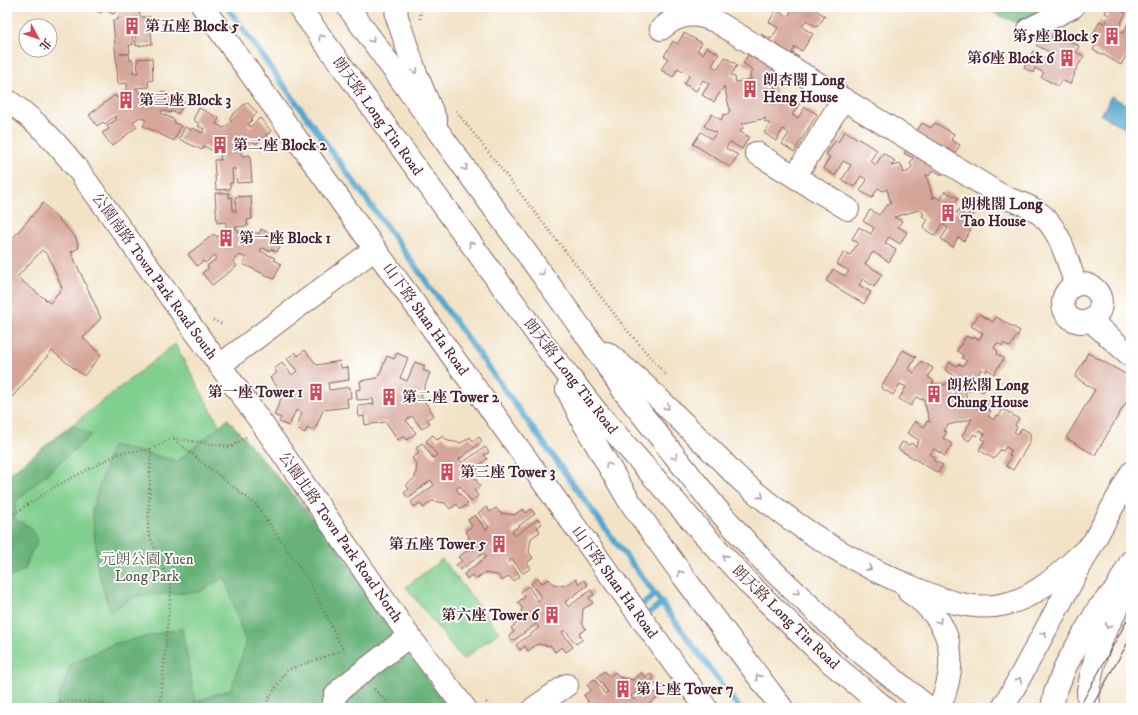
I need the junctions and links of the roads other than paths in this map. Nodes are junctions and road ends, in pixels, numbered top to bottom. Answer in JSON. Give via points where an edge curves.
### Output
{"nodes":[{"id":1,"x":203,"y":7,"type":"edge"},
{"id":2,"x":299,"y":7,"type":"edge"},
{"id":3,"x":348,"y":7,"type":"edge"},
{"id":4,"x":396,"y":7,"type":"edge"},
{"id":5,"x":1073,"y":7,"type":"edge"},
{"id":6,"x":661,"y":29,"type":"dead end"},
{"id":7,"x":1029,"y":29,"type":"dead end"},
{"id":8,"x":843,"y":99,"type":"junction"},
{"id":9,"x":7,"y":100,"type":"edge"},
{"id":10,"x":442,"y":136,"type":"junction"},
{"id":11,"x":756,"y":154,"type":"dead end"},
{"id":12,"x":795,"y":177,"type":"junction"},
{"id":13,"x":848,"y":210,"type":"dead end"},
{"id":14,"x":375,"y":249,"type":"junction"},
{"id":15,"x":591,"y":342,"type":"junction"},
{"id":16,"x":552,"y":355,"type":"junction"},
{"id":17,"x":1131,"y":356,"type":"edge"},
{"id":18,"x":220,"y":365,"type":"junction"},
{"id":19,"x":1131,"y":473,"type":"edge"},
{"id":20,"x":1092,"y":544,"type":"junction"},
{"id":21,"x":1131,"y":561,"type":"edge"},
{"id":22,"x":888,"y":578,"type":"junction"},
{"id":23,"x":1116,"y":589,"type":"junction"},
{"id":24,"x":409,"y":636,"type":"junction"},
{"id":25,"x":567,"y":685,"type":"dead end"},
{"id":26,"x":879,"y":704,"type":"edge"},
{"id":27,"x":333,"y":708,"type":"edge"},
{"id":28,"x":464,"y":708,"type":"edge"},
{"id":29,"x":534,"y":708,"type":"edge"},
{"id":30,"x":706,"y":708,"type":"edge"},
{"id":31,"x":782,"y":708,"type":"edge"},
{"id":32,"x":929,"y":708,"type":"edge"},
{"id":33,"x":939,"y":708,"type":"edge"},
{"id":34,"x":1003,"y":708,"type":"edge"},
{"id":35,"x":1052,"y":708,"type":"edge"},
{"id":36,"x":1089,"y":708,"type":"edge"}],
"edges":[{"from":1,"to":14,"type":"main road","name":"山下路 Shan Ha Road"},
{"from":16,"to":2,"type":"main road","name":"朗天路 Long Tin Road","one_way":true},
{"from":3,"to":10,"type":"main road","name":"朗天路 Long Tin Road","one_way":true},
{"from":4,"to":10,"type":"main road","one_way":true,"via":[[415,71]]},
{"from":5,"to":7,"type":"main road"},
{"from":6,"to":8,"type":"main road","via":[[677,18],[697,15],[707,18]]},
{"from":8,"to":12,"type":"main road"},
{"from":8,"to":17,"type":"main road","via":[[1004,196],[1043,216],[1058,236],[1076,285],[1088,284],[1100,294],[1101,309],[1091,321]]},
{"from":9,"to":18,"type":"main road","name":"公園南路 Town Park Road South","via":[[36,122],[63,150]]},
{"from":10,"to":15,"type":"main road","name":"朗天路 Long Tin Road","one_way":true},
{"from":11,"to":12,"type":"main road"},
{"from":12,"to":13,"type":"main road"},
{"from":14,"to":18,"type":"main road","name":"公園南路 Town Park Road South"},
{"from":14,"to":30,"type":"main road","name":"山下路 Shan Ha Road"},
{"from":15,"to":22,"type":"main road","one_way":true,"via":[[639,380],[742,481],[775,508],[838,550]]},
{"from":15,"to":32,"type":"main road","name":"朗天路 Long Tin Road","one_way":true,"via":[[625,393],[716,508],[768,566],[849,643]]},
{"from":26,"to":16,"type":"main road","name":"朗天路 Long Tin Road","one_way":true,"via":[[829,661],[751,586],[601,417]]},
{"from":31,"to":16,"type":"main road","one_way":true,"via":[[628,500],[583,422],[556,369]]},
{"from":18,"to":24,"type":"main road","name":"公園北路 Town Park Road North"},
{"from":19,"to":20,"type":"main road"},
{"from":20,"to":22,"type":"main road","via":[[1052,580],[1032,593],[1015,601],[991,606],[963,605]]},
{"from":34,"to":20,"type":"main road","one_way":true},
{"from":21,"to":23,"type":"main road"},
{"from":22,"to":33,"type":"main road","one_way":true,"via":[[934,613],[946,635],[951,661],[950,675]]},
{"from":23,"to":35,"type":"main road","via":[[1098,609],[1066,665]]},
{"from":23,"to":36,"type":"main road","one_way":true,"via":[[1118,607],[1094,661],[1088,691]]},
{"from":24,"to":27,"type":"main road","via":[[342,688],[335,696]]},
{"from":24,"to":28,"type":"main road","name":"公園北路 Town Park Road North"},
{"from":25,"to":29,"type":"main road"}]}
